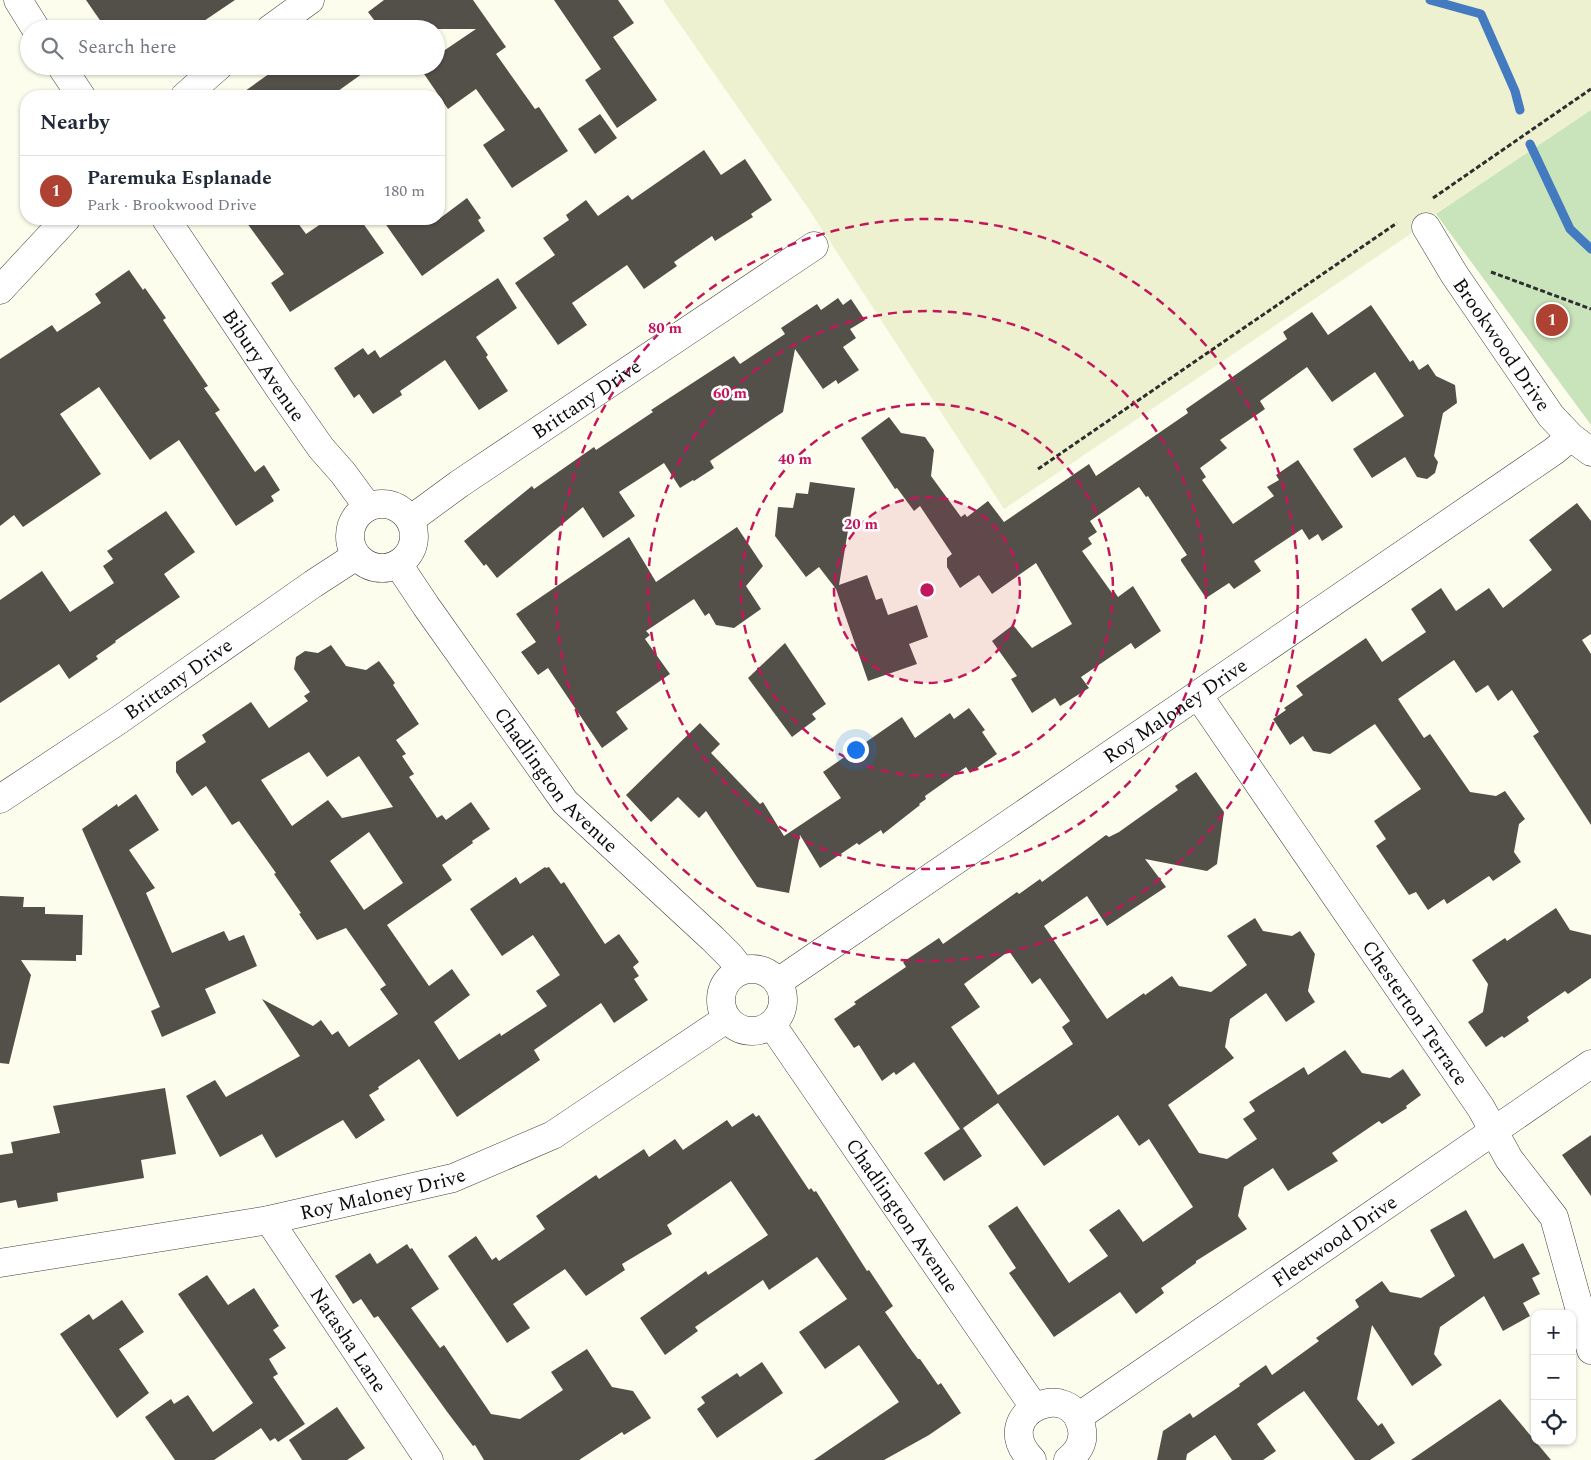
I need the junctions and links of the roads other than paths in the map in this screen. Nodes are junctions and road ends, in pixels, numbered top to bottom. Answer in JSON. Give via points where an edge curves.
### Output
{"nodes":[{"id":1,"x":18,"y":0,"type":"edge"},
{"id":2,"x":310,"y":0,"type":"edge"},
{"id":3,"x":30,"y":20,"type":"edge"},
{"id":4,"x":282,"y":20,"type":"edge"},
{"id":5,"x":67,"y":75,"type":"edge"},
{"id":6,"x":209,"y":75,"type":"edge"},
{"id":7,"x":77,"y":90,"type":"edge"},
{"id":8,"x":192,"y":90,"type":"edge"},
{"id":9,"x":1415,"y":222,"type":"road end"},
{"id":10,"x":60,"y":225,"type":"edge"},
{"id":11,"x":170,"y":225,"type":"edge"},
{"id":12,"x":814,"y":246,"type":"dead end"},
{"id":13,"x":0,"y":290,"type":"edge"},
{"id":14,"x":1581,"y":444,"type":"edge"},
{"id":15,"x":368,"y":507,"type":"junction"},
{"id":16,"x":410,"y":520,"type":"junction"},
{"id":17,"x":356,"y":556,"type":"junction"},
{"id":18,"x":398,"y":564,"type":"junction"},
{"id":19,"x":1198,"y":695,"type":"junction"},
{"id":20,"x":0,"y":799,"type":"edge"},
{"id":21,"x":741,"y":970,"type":"junction"},
{"id":22,"x":778,"y":982,"type":"junction"},
{"id":23,"x":726,"y":1018,"type":"junction"},
{"id":24,"x":772,"y":1024,"type":"junction"},
{"id":25,"x":1591,"y":1064,"type":"edge"},
{"id":26,"x":1493,"y":1131,"type":"junction"},
{"id":27,"x":269,"y":1220,"type":"junction"},
{"id":28,"x":0,"y":1263,"type":"edge"},
{"id":29,"x":1591,"y":1350,"type":"edge"},
{"id":30,"x":1034,"y":1407,"type":"junction"},
{"id":31,"x":1078,"y":1417,"type":"junction"},
{"id":32,"x":1024,"y":1458,"type":"edge"},
{"id":33,"x":429,"y":1460,"type":"edge"},
{"id":34,"x":1069,"y":1460,"type":"edge"}],
"edges":[{"from":1,"to":3,"type":"street"},
{"from":2,"to":4,"type":"street"},
{"from":5,"to":7,"type":"street"},
{"from":6,"to":8,"type":"street"},
{"from":9,"to":14,"type":"street","name":"Brookwood Drive","via":[[1552,416]]},
{"from":10,"to":13,"type":"street"},
{"from":11,"to":15,"type":"street","name":"Bibury Avenue","via":[[289,403]]},
{"from":12,"to":16,"type":"street","name":"Brittany Drive"},
{"from":14,"to":19,"type":"street","name":"Roy Maloney Drive","via":[[1554,451]]},
{"from":15,"to":16,"type":"street","via":[[387,504],[404,512]]},
{"from":15,"to":17,"type":"street","via":[[360,512],[350,528]]},
{"from":16,"to":18,"type":"street","via":[[414,539],[412,549]]},
{"from":17,"to":18,"type":"street","via":[[371,567],[380,569]]},
{"from":17,"to":20,"type":"street","name":"Brittany Drive"},
{"from":18,"to":21,"type":"street","name":"Chadlington Avenue","via":[[566,802],[719,945]]},
{"from":19,"to":22,"type":"street","name":"Roy Maloney Drive"},
{"from":19,"to":26,"type":"street","name":"Chesterton Terrace","via":[[1481,1108]]},
{"from":21,"to":22,"type":"street","via":[[762,970]]},
{"from":21,"to":23,"type":"street","via":[[726,982],[722,990],[720,1000]]},
{"from":22,"to":24,"type":"street","via":[[784,1000],[778,1018]]},
{"from":23,"to":24,"type":"street","via":[[742,1031],[763,1030]]},
{"from":23,"to":27,"type":"street","name":"Roy Maloney Drive","via":[[553,1135],[453,1178]]},
{"from":24,"to":30,"type":"street","name":"Chadlington Avenue"},
{"from":25,"to":26,"type":"street","name":"Fleetwood Drive"},
{"from":26,"to":29,"type":"street","name":"Chesterton Terrace","via":[[1554,1217]]},
{"from":26,"to":31,"type":"street","name":"Fleetwood Drive"},
{"from":27,"to":28,"type":"street","name":"Roy Maloney Drive"},
{"from":27,"to":33,"type":"street","name":"Natasha Lane"},
{"from":30,"to":31,"type":"street","via":[[1043,1403],[1063,1404]]},
{"from":30,"to":32,"type":"street","via":[[1020,1423],[1019,1438]]},
{"from":31,"to":34,"type":"street","via":[[1081,1445]]}]}
